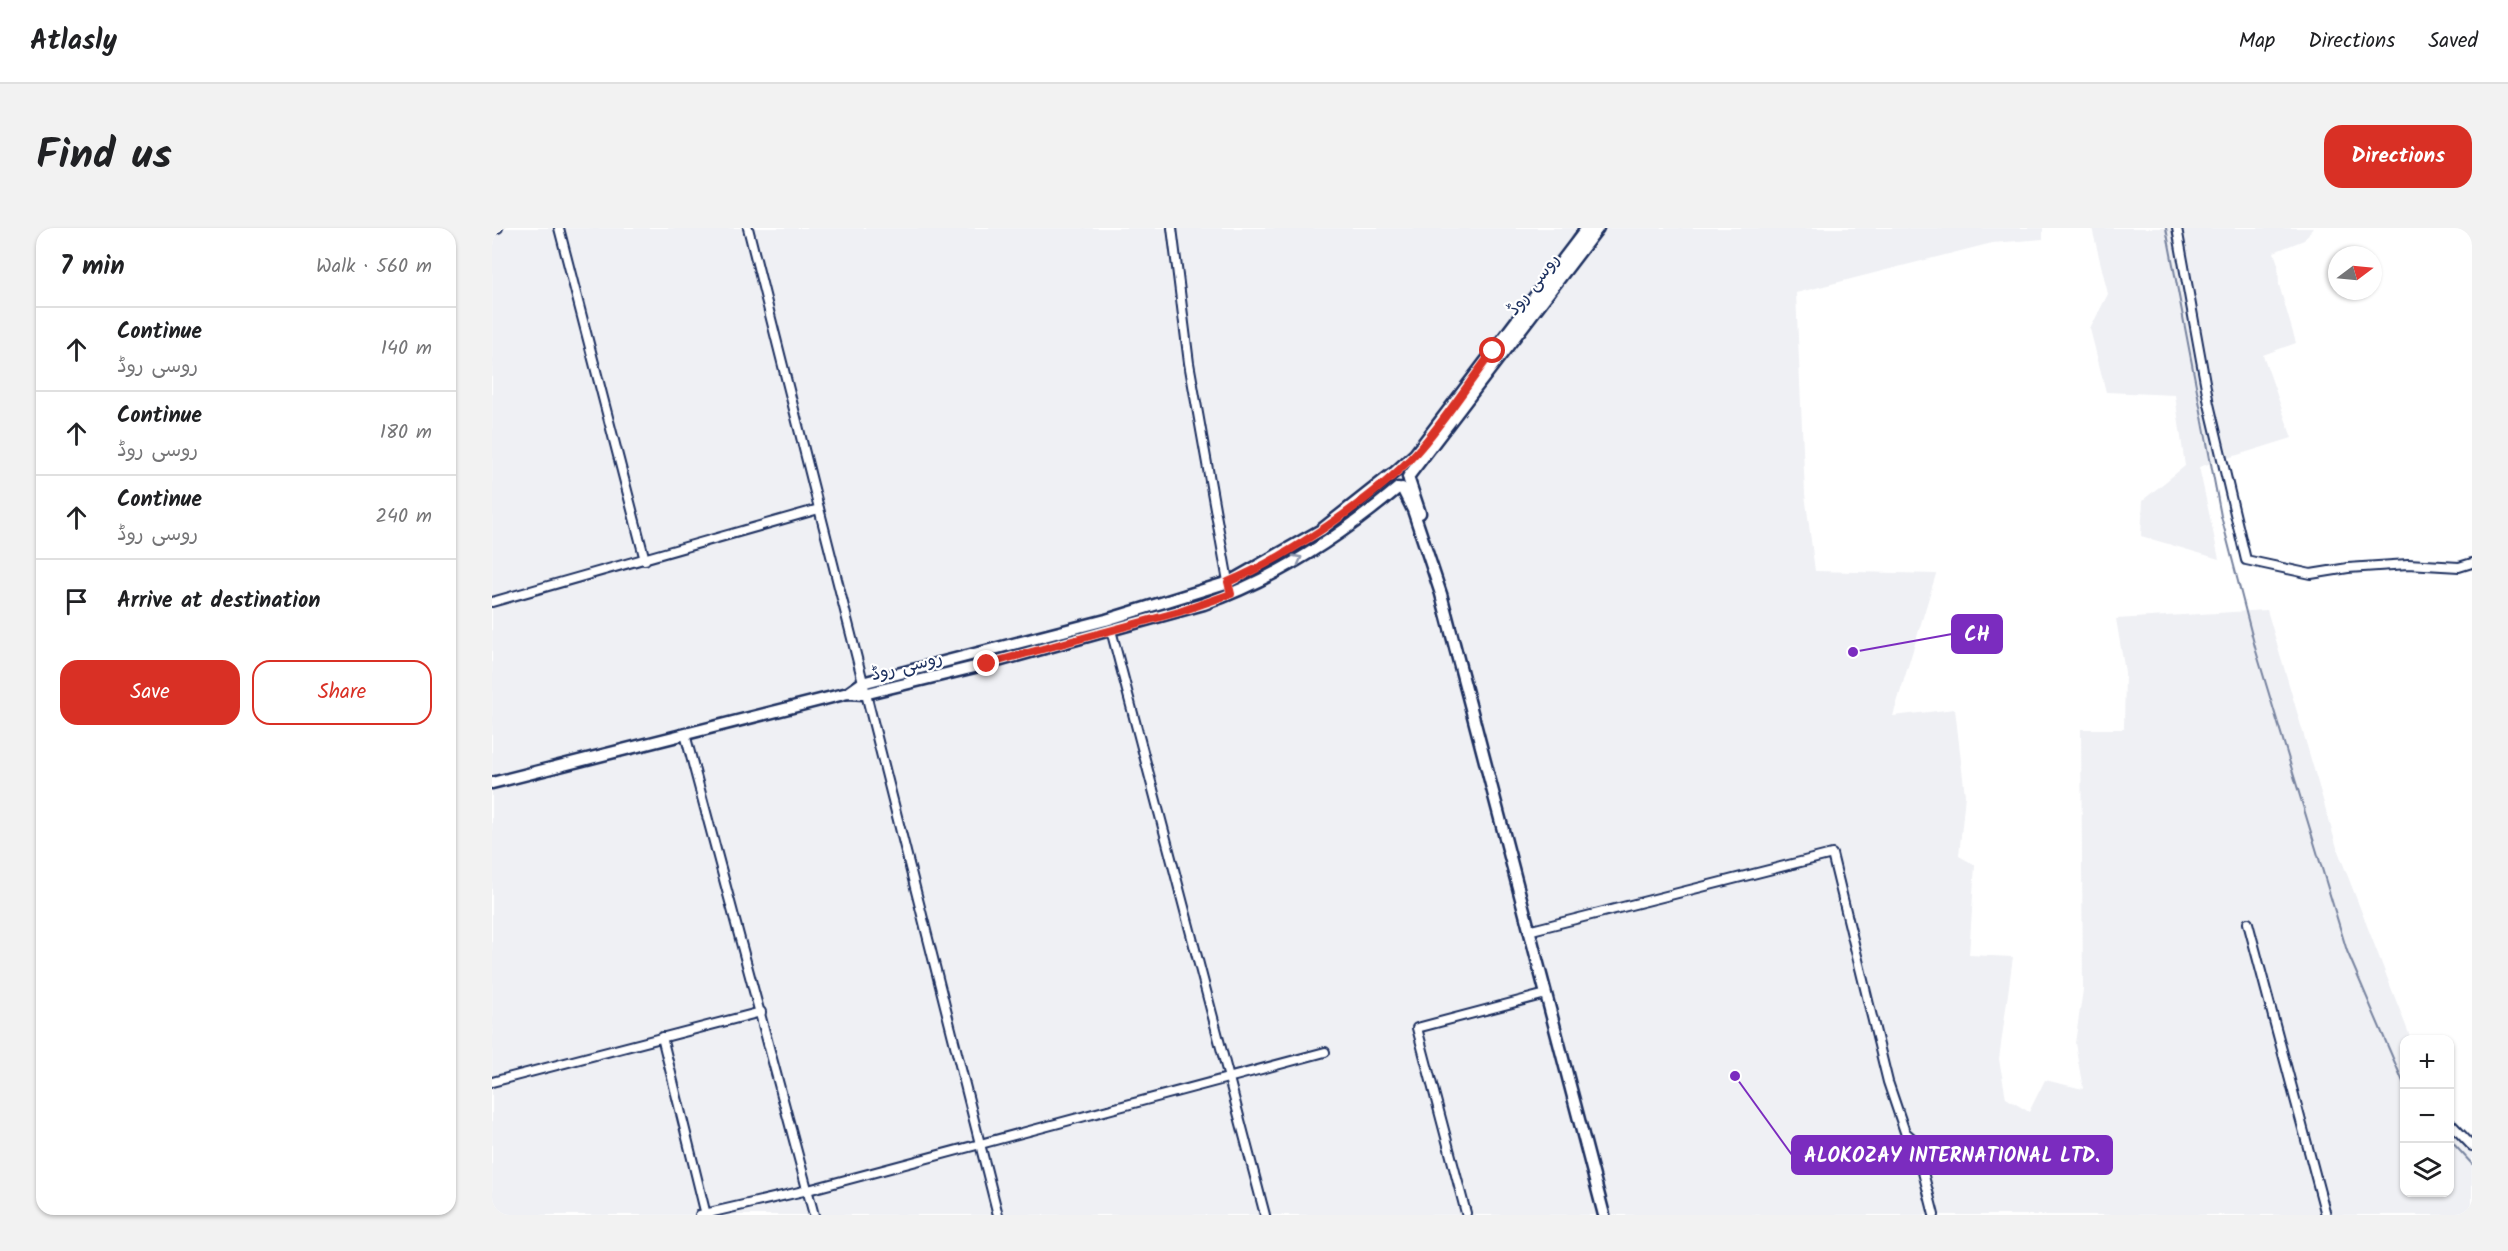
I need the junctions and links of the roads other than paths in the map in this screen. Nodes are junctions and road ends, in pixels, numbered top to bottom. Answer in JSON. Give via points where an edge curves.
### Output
{"nodes":[{"id":1,"x":498,"y":228,"type":"edge"},
{"id":2,"x":559,"y":228,"type":"edge"},
{"id":3,"x":748,"y":228,"type":"edge"},
{"id":4,"x":1173,"y":228,"type":"edge"},
{"id":5,"x":1587,"y":228,"type":"edge"},
{"id":6,"x":1598,"y":228,"type":"edge"},
{"id":7,"x":2177,"y":228,"type":"edge"},
{"id":8,"x":492,"y":230,"type":"edge"},
{"id":9,"x":1393,"y":473,"type":"junction"},
{"id":10,"x":1404,"y":483,"type":"junction"},
{"id":11,"x":819,"y":509,"type":"junction"},
{"id":12,"x":645,"y":560,"type":"junction"},
{"id":13,"x":2472,"y":563,"type":"edge"},
{"id":14,"x":1228,"y":582,"type":"junction"},
{"id":15,"x":1231,"y":594,"type":"junction"},
{"id":16,"x":492,"y":602,"type":"edge"},
{"id":17,"x":1111,"y":630,"type":"junction"},
{"id":18,"x":863,"y":688,"type":"junction"},
{"id":19,"x":685,"y":734,"type":"junction"},
{"id":20,"x":492,"y":783,"type":"edge"},
{"id":21,"x":2248,"y":923,"type":"dead end"},
{"id":22,"x":1528,"y":931,"type":"junction"},
{"id":23,"x":1546,"y":994,"type":"junction"},
{"id":24,"x":761,"y":1012,"type":"junction"},
{"id":25,"x":662,"y":1037,"type":"junction"},
{"id":26,"x":1325,"y":1052,"type":"dead end"},
{"id":27,"x":1229,"y":1078,"type":"junction"},
{"id":28,"x":492,"y":1082,"type":"edge"},
{"id":29,"x":2454,"y":1127,"type":"edge"},
{"id":30,"x":979,"y":1144,"type":"junction"},
{"id":31,"x":2472,"y":1146,"type":"edge"},
{"id":32,"x":808,"y":1190,"type":"junction"},
{"id":33,"x":1466,"y":1213,"type":"dead end"},
{"id":34,"x":704,"y":1215,"type":"edge"},
{"id":35,"x":814,"y":1215,"type":"edge"},
{"id":36,"x":998,"y":1215,"type":"edge"},
{"id":37,"x":1265,"y":1215,"type":"edge"},
{"id":38,"x":1604,"y":1215,"type":"edge"},
{"id":39,"x":1934,"y":1215,"type":"edge"},
{"id":40,"x":2326,"y":1215,"type":"edge"}],
"edges":[{"from":1,"to":8,"type":"street"},
{"from":2,"to":12,"type":"street"},
{"from":3,"to":11,"type":"street"},
{"from":4,"to":14,"type":"street","via":[[1189,363]]},
{"from":5,"to":9,"type":"main road","name":"روسی روڈ","via":[[1415,454]]},
{"from":6,"to":10,"type":"main road","name":"روسی روڈ"},
{"from":7,"to":13,"type":"street","via":[[2209,404],[2246,560],[2311,574],[2348,568],[2408,564],[2459,567]]},
{"from":9,"to":10,"type":"main road","via":[[1404,471]]},
{"from":9,"to":14,"type":"main road","name":"روسی روڈ","via":[[1321,530]]},
{"from":15,"to":10,"type":"main road","name":"روسی روڈ","one_way":true,"via":[[1320,546]]},
{"from":10,"to":22,"type":"main road","via":[[1442,594]]},
{"from":11,"to":12,"type":"street"},
{"from":11,"to":18,"type":"street"},
{"from":12,"to":16,"type":"street"},
{"from":14,"to":15,"type":"street"},
{"from":14,"to":18,"type":"main road","name":"روسی روڈ"},
{"from":15,"to":17,"type":"main road","name":"روسی روڈ"},
{"from":17,"to":18,"type":"main road","name":"روسی روڈ"},
{"from":17,"to":27,"type":"street"},
{"from":18,"to":19,"type":"main road","name":"روسی روڈ"},
{"from":18,"to":30,"type":"street"},
{"from":19,"to":20,"type":"main road","name":"روسی روڈ"},
{"from":19,"to":24,"type":"street"},
{"from":21,"to":40,"type":"street"},
{"from":22,"to":23,"type":"main road"},
{"from":22,"to":39,"type":"street","via":[[1832,854],[1888,1082],[1905,1132],[1915,1141]]},
{"from":23,"to":33,"type":"street","via":[[1417,1028]]},
{"from":23,"to":38,"type":"main road"},
{"from":24,"to":25,"type":"street"},
{"from":24,"to":32,"type":"street"},
{"from":25,"to":28,"type":"street"},
{"from":25,"to":34,"type":"street"},
{"from":26,"to":27,"type":"street"},
{"from":27,"to":30,"type":"street"},
{"from":27,"to":37,"type":"street"},
{"from":29,"to":31,"type":"street"},
{"from":30,"to":32,"type":"street"},
{"from":30,"to":36,"type":"street"},
{"from":32,"to":34,"type":"street"},
{"from":32,"to":35,"type":"street"}]}
